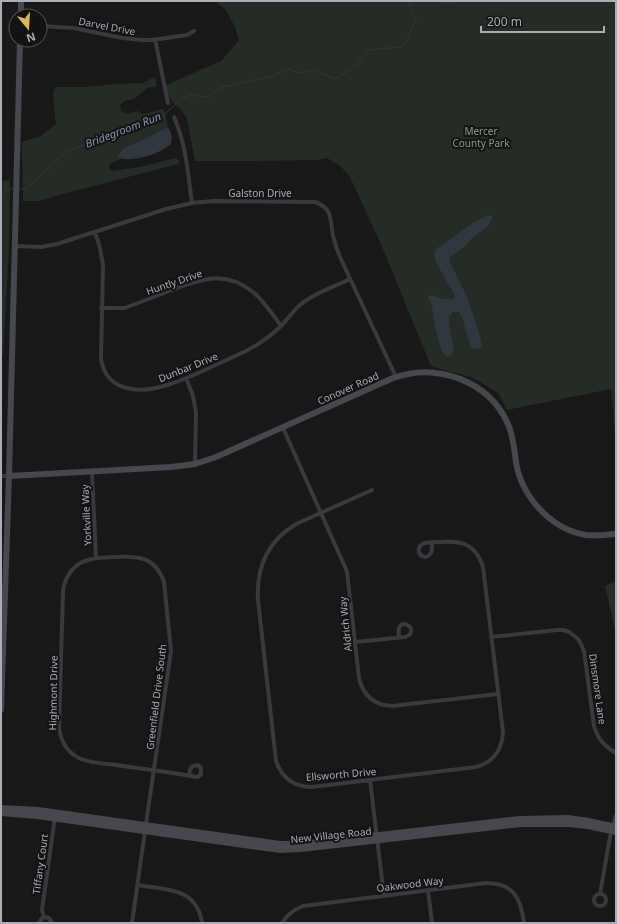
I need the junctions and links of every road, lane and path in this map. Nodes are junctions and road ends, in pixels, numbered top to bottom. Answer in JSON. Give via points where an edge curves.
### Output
{"nodes":[{"id":1,"x":48,"y":26,"type":"edge"},
{"id":2,"x":194,"y":31,"type":"dead end"},
{"id":3,"x":155,"y":39,"type":"junction"},
{"id":4,"x":20,"y":48,"type":"edge"},
{"id":5,"x":168,"y":103,"type":"dead end"},
{"id":6,"x":174,"y":117,"type":"dead end"},
{"id":7,"x":192,"y":203,"type":"junction"},
{"id":8,"x":95,"y":232,"type":"junction"},
{"id":9,"x":15,"y":246,"type":"junction"},
{"id":10,"x":350,"y":279,"type":"junction"},
{"id":11,"x":101,"y":308,"type":"junction"},
{"id":12,"x":281,"y":326,"type":"junction"},
{"id":13,"x":396,"y":377,"type":"junction"},
{"id":14,"x":186,"y":378,"type":"junction"},
{"id":15,"x":283,"y":428,"type":"junction"},
{"id":16,"x":195,"y":464,"type":"junction"},
{"id":17,"x":92,"y":472,"type":"junction"},
{"id":18,"x":1,"y":476,"type":"edge"},
{"id":19,"x":9,"y":476,"type":"junction"},
{"id":20,"x":372,"y":490,"type":"dead end"},
{"id":21,"x":321,"y":512,"type":"junction"},
{"id":22,"x":616,"y":534,"type":"edge"},
{"id":23,"x":432,"y":542,"type":"dead end"},
{"id":24,"x":96,"y":558,"type":"junction"},
{"id":25,"x":72,"y":570,"type":"joint"},
{"id":26,"x":491,"y":637,"type":"junction"},
{"id":27,"x":399,"y":638,"type":"dead end"},
{"id":28,"x":355,"y":642,"type":"junction"},
{"id":29,"x":498,"y":694,"type":"junction"},
{"id":30,"x":1,"y":710,"type":"edge"},
{"id":31,"x":616,"y":753,"type":"edge"},
{"id":32,"x":154,"y":770,"type":"junction"},
{"id":33,"x":189,"y":776,"type":"dead end"},
{"id":34,"x":370,"y":780,"type":"junction"},
{"id":35,"x":1,"y":808,"type":"edge"},
{"id":36,"x":1,"y":813,"type":"edge"},
{"id":37,"x":55,"y":815,"type":"junction"},
{"id":38,"x":616,"y":815,"type":"edge"},
{"id":39,"x":146,"y":828,"type":"junction"},
{"id":40,"x":614,"y":829,"type":"edge"},
{"id":41,"x":377,"y":838,"type":"junction"},
{"id":42,"x":138,"y":885,"type":"junction"},
{"id":43,"x":428,"y":890,"type":"junction"},
{"id":44,"x":600,"y":894,"type":"dead end"},
{"id":45,"x":384,"y":896,"type":"junction"},
{"id":46,"x":44,"y":918,"type":"junction"},
{"id":47,"x":40,"y":923,"type":"edge"},
{"id":48,"x":52,"y":923,"type":"edge"},
{"id":49,"x":132,"y":923,"type":"edge"},
{"id":50,"x":202,"y":923,"type":"edge"},
{"id":51,"x":282,"y":923,"type":"edge"},
{"id":52,"x":432,"y":923,"type":"edge"},
{"id":53,"x":524,"y":923,"type":"edge"}],
"edges":[{"from":1,"to":3,"type":"street","name":"Darvel Drive","via":[[74,28],[132,40]]},
{"from":2,"to":3,"type":"street","name":"Darvel Drive","via":[[187,35]]},
{"from":3,"to":5,"type":"street"},
{"from":4,"to":9,"type":"main road"},
{"from":6,"to":7,"type":"street","via":[[181,135]]},
{"from":7,"to":8,"type":"street","name":"Galston Drive"},
{"from":7,"to":10,"type":"street","name":"Galston Drive","via":[[220,201],[320,204],[329,213],[336,246]]},
{"from":8,"to":9,"type":"street","name":"Galston Drive","via":[[49,246]]},
{"from":8,"to":11,"type":"street","name":"Dunbar Drive","via":[[102,265]]},
{"from":9,"to":19,"type":"main road"},
{"from":10,"to":12,"type":"street","name":"Dunbar Drive","via":[[307,300]]},
{"from":10,"to":13,"type":"street","name":"Galston Drive"},
{"from":11,"to":12,"type":"street","name":"Huntly Drive","via":[[125,308],[197,281],[213,278],[242,285],[254,293]]},
{"from":11,"to":14,"type":"street","name":"Dunbar Drive","via":[[101,359],[106,374],[114,383],[125,388],[149,389]]},
{"from":12,"to":14,"type":"street","name":"Dunbar Drive","via":[[251,348]]},
{"from":13,"to":15,"type":"main road","name":"Conover Road"},
{"from":13,"to":22,"type":"main road","name":"Conover Road","via":[[426,372],[444,374],[477,388],[493,401],[506,420],[514,442],[521,479],[540,509],[562,526],[577,533],[593,536]]},
{"from":14,"to":16,"type":"street","via":[[196,413]]},
{"from":15,"to":16,"type":"main road","name":"Conover Road"},
{"from":15,"to":21,"type":"street","name":"Aldrich Way"},
{"from":16,"to":17,"type":"main road","name":"Conover Road","via":[[170,468]]},
{"from":17,"to":19,"type":"main road","name":"Conover Road"},
{"from":17,"to":24,"type":"street","name":"Yorkville Way"},
{"from":18,"to":19,"type":"street"},
{"from":19,"to":30,"type":"main road"},
{"from":20,"to":21,"type":"street","name":"Ellsworth Drive"},
{"from":21,"to":28,"type":"street","name":"Aldrich Way","via":[[347,572]]},
{"from":21,"to":34,"type":"street","name":"Ellsworth Drive","via":[[296,524],[276,540],[265,556],[258,577],[257,590],[276,761],[285,777],[300,786],[312,787]]},
{"from":23,"to":26,"type":"street","name":"Ellsworth Drive","via":[[459,542],[470,547],[478,556],[483,566]]},
{"from":24,"to":25,"type":"street","name":"Greenfield Drive South","via":[[86,560]]},
{"from":24,"to":32,"type":"street","name":"Greenfield Drive South","via":[[140,557],[155,567],[164,582],[171,651]]},
{"from":25,"to":32,"type":"street","name":"Highmont Drive","via":[[63,591],[59,729],[62,741],[73,755],[85,760]]},
{"from":26,"to":29,"type":"street","name":"Ellsworth Drive"},
{"from":26,"to":31,"type":"street","name":"Dinsmore Lane","via":[[557,630],[569,632],[577,638],[584,651],[596,733],[602,742]]},
{"from":27,"to":28,"type":"street"},
{"from":28,"to":29,"type":"street","name":"Aldrich Way","via":[[360,684],[366,695],[381,705],[392,706]]},
{"from":29,"to":34,"type":"street","name":"Ellsworth Drive","via":[[502,738],[499,750],[487,763],[476,767]]},
{"from":32,"to":33,"type":"street","name":"Highmont Drive"},
{"from":32,"to":39,"type":"street","name":"Greenfield Drive South"},
{"from":34,"to":41,"type":"street"},
{"from":35,"to":37,"type":"main road","name":"New Village Road","via":[[38,810]]},
{"from":36,"to":37,"type":"main road","name":"New Village Road"},
{"from":37,"to":39,"type":"main road","name":"New Village Road"},
{"from":37,"to":46,"type":"street","name":"Tiffany Court","via":[[42,910]]},
{"from":38,"to":40,"type":"street"},
{"from":39,"to":41,"type":"main road","name":"New Village Road","via":[[280,850]]},
{"from":39,"to":42,"type":"street","name":"Greenfield Drive South"},
{"from":40,"to":41,"type":"main road","name":"New Village Road","via":[[568,818],[520,819]]},
{"from":40,"to":44,"type":"street"},
{"from":41,"to":45,"type":"street"},
{"from":42,"to":49,"type":"street","name":"Greenfield Drive South"},
{"from":42,"to":50,"type":"street","via":[[176,891],[187,896],[199,909]]},
{"from":43,"to":45,"type":"street","name":"Oakwood Way"},
{"from":43,"to":52,"type":"street"},
{"from":43,"to":53,"type":"street","name":"Oakwood Way","via":[[486,883],[498,884],[518,899]]},
{"from":45,"to":51,"type":"street","name":"Oakwood Way","via":[[302,906],[286,916]]},
{"from":46,"to":47,"type":"street"},
{"from":46,"to":48,"type":"street","via":[[49,918]]}]}
